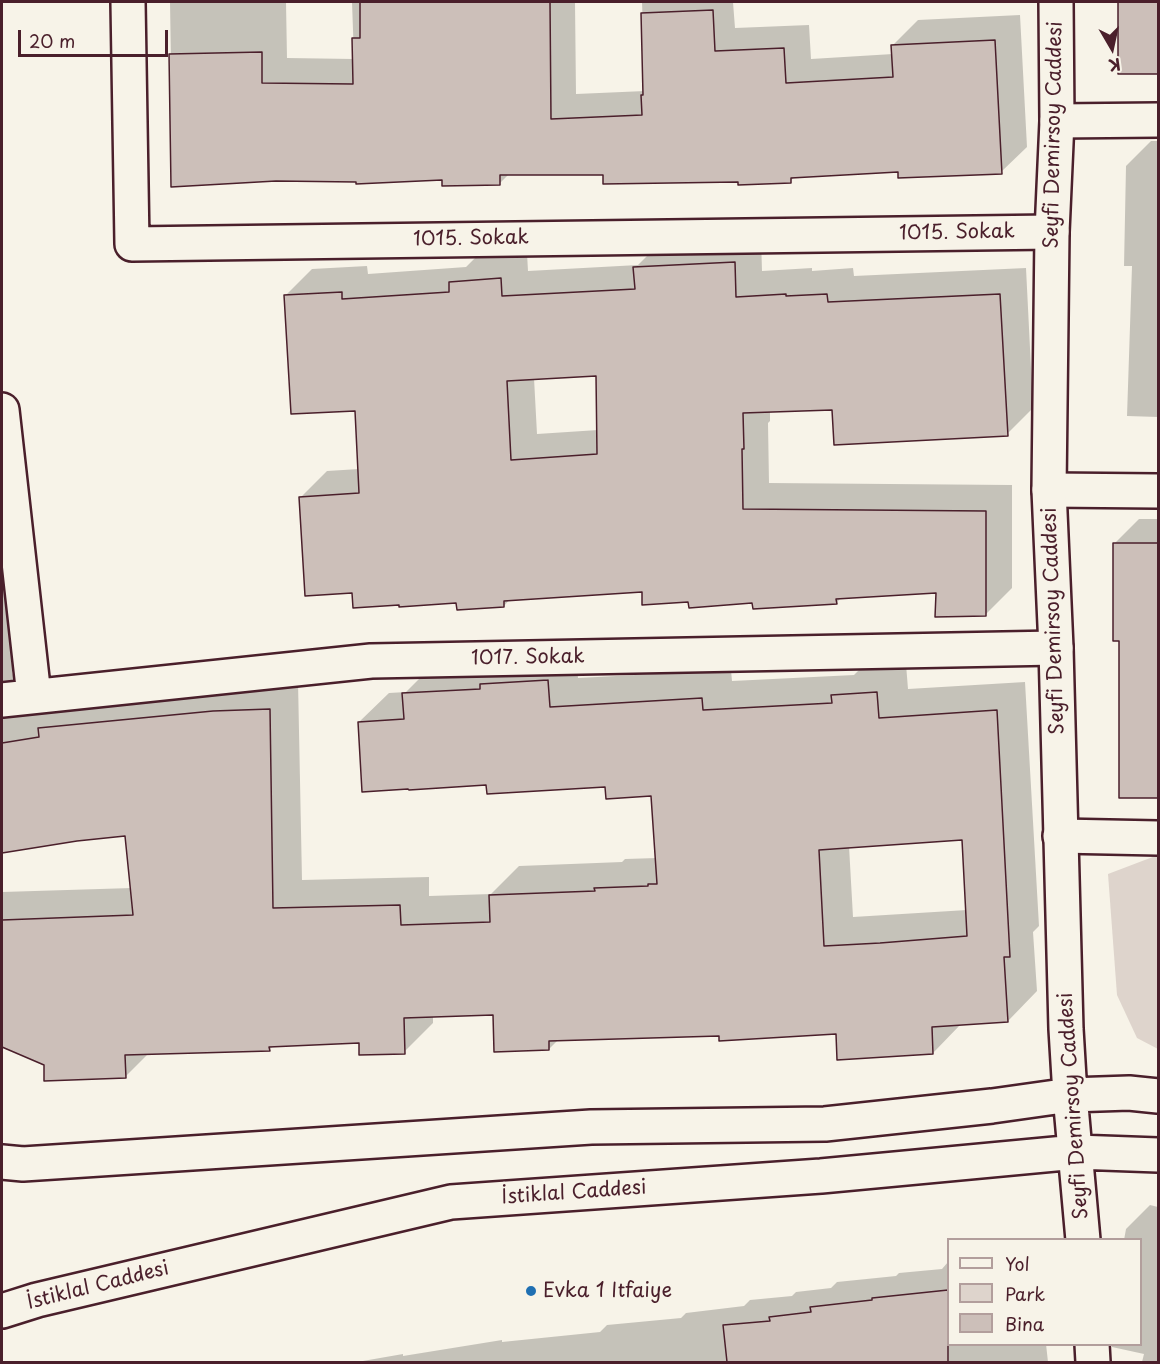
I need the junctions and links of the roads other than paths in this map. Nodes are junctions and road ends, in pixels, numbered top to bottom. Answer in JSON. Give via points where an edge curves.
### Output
{"nodes":[{"id":1,"x":128,"y":2,"type":"edge"},
{"id":2,"x":1056,"y":2,"type":"edge"},
{"id":3,"x":1158,"y":120,"type":"edge"},
{"id":4,"x":1057,"y":121,"type":"junction"},
{"id":5,"x":1052,"y":232,"type":"junction"},
{"id":6,"x":2,"y":410,"type":"edge"},
{"id":7,"x":1049,"y":490,"type":"junction"},
{"id":8,"x":1158,"y":491,"type":"edge"},
{"id":9,"x":1056,"y":648,"type":"junction"},
{"id":10,"x":34,"y":696,"type":"junction"},
{"id":11,"x":2,"y":700,"type":"edge"},
{"id":12,"x":1060,"y":836,"type":"junction"},
{"id":13,"x":1158,"y":838,"type":"edge"},
{"id":14,"x":1070,"y":1095,"type":"junction"},
{"id":15,"x":1158,"y":1096,"type":"edge"},
{"id":16,"x":1076,"y":1152,"type":"junction"},
{"id":17,"x":1158,"y":1155,"type":"edge"},
{"id":18,"x":2,"y":1162,"type":"edge"},
{"id":19,"x":1083,"y":1238,"type":"edge"},
{"id":20,"x":2,"y":1311,"type":"edge"},
{"id":21,"x":1092,"y":1346,"type":"edge"},
{"id":22,"x":1093,"y":1362,"type":"edge"}],
"edges":[{"from":1,"to":5,"type":"main road","name":"1015. Sokak","via":[[132,244]]},
{"from":2,"to":4,"type":"main road","name":"Seyfi Demirsoy Caddesi"},
{"from":3,"to":4,"type":"main road"},
{"from":4,"to":5,"type":"main road","name":"Seyfi Demirsoy Caddesi"},
{"from":5,"to":7,"type":"main road","name":"Seyfi Demirsoy Caddesi"},
{"from":6,"to":10,"type":"main road"},
{"from":7,"to":8,"type":"main road"},
{"from":7,"to":9,"type":"main road","name":"Seyfi Demirsoy Caddesi"},
{"from":9,"to":10,"type":"main road","name":"1017. Sokak","via":[[371,661]]},
{"from":9,"to":12,"type":"main road","name":"Seyfi Demirsoy Caddesi"},
{"from":10,"to":11,"type":"main road","name":"1017. Sokak"},
{"from":12,"to":13,"type":"main road"},
{"from":12,"to":14,"type":"main road","name":"Seyfi Demirsoy Caddesi"},
{"from":14,"to":15,"type":"main road"},
{"from":14,"to":16,"type":"main road","name":"Seyfi Demirsoy Caddesi"},
{"from":14,"to":18,"type":"main road","via":[[825,1124],[591,1127],[23,1164]]},
{"from":16,"to":17,"type":"main road","name":"İstiklal Caddesi"},
{"from":16,"to":19,"type":"main road","name":"Seyfi Demirsoy Caddesi"},
{"from":16,"to":20,"type":"main road","name":"İstiklal Caddesi","via":[[821,1176],[451,1202]]},
{"from":21,"to":22,"type":"main road"}]}
